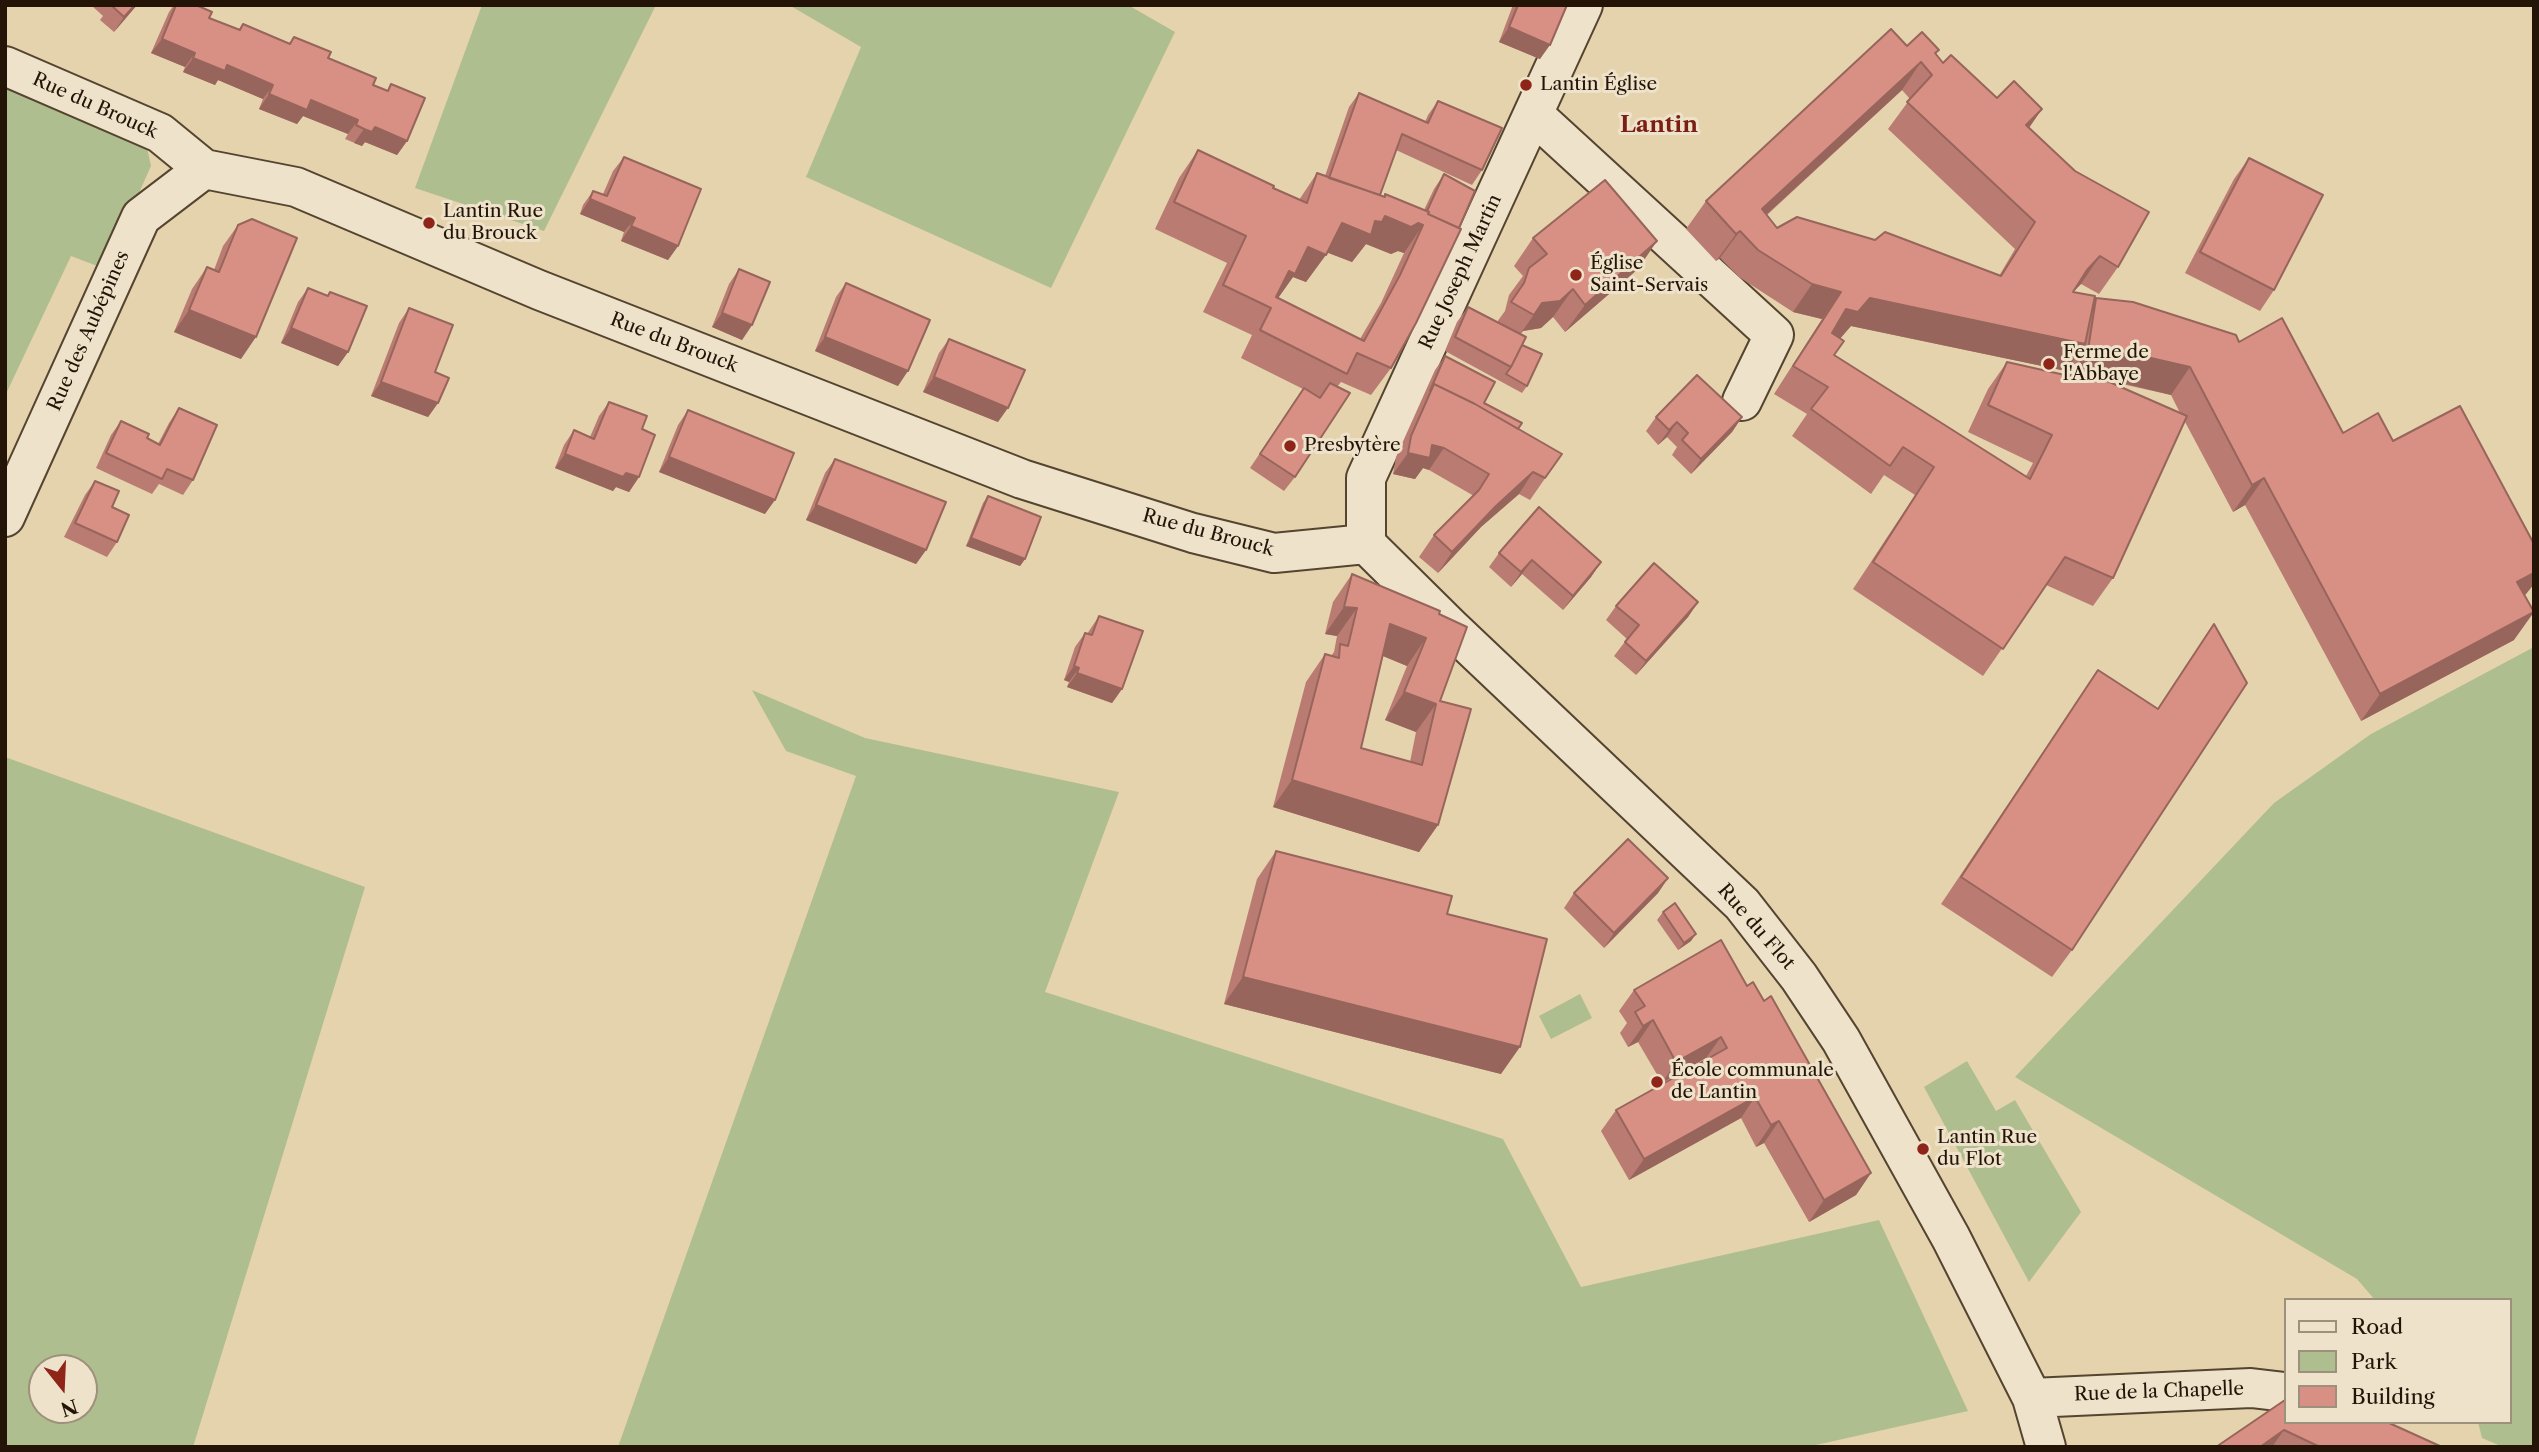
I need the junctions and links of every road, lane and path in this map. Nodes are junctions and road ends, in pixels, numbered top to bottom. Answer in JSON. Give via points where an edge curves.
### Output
{"nodes":[{"id":1,"x":1578,"y":7,"type":"edge"},
{"id":2,"x":5,"y":66,"type":"edge"},
{"id":3,"x":1533,"y":114,"type":"junction"},
{"id":4,"x":204,"y":169,"type":"junction"},
{"id":5,"x":1742,"y":401,"type":"dead end"},
{"id":6,"x":5,"y":517,"type":"edge"},
{"id":7,"x":1366,"y":544,"type":"junction"},
{"id":8,"x":2284,"y":1392,"type":"edge"},
{"id":9,"x":2032,"y":1398,"type":"junction"},
{"id":10,"x":2046,"y":1447,"type":"edge"}],
"edges":[{"from":1,"to":3,"type":"street","name":"Rue Joseph Martin"},
{"from":2,"to":4,"type":"street","name":"Rue du Brouck","via":[[160,133]]},
{"from":3,"to":5,"type":"street","via":[[1774,335]]},
{"from":3,"to":7,"type":"street","name":"Rue Joseph Martin","via":[[1366,478]]},
{"from":4,"to":6,"type":"street","name":"Rue des Aubépines","via":[[141,217]]},
{"from":4,"to":7,"type":"street","name":"Rue du Brouck","via":[[296,187],[552,295],[1022,479],[1193,533],[1274,553]]},
{"from":7,"to":9,"type":"street","name":"Rue du Flot","via":[[1742,904],[1799,977],[1841,1040],[1951,1238]]},
{"from":8,"to":9,"type":"street","name":"Rue de la Chapelle","via":[[2251,1388]]},
{"from":9,"to":10,"type":"street","name":"Rue du Flot"}]}
